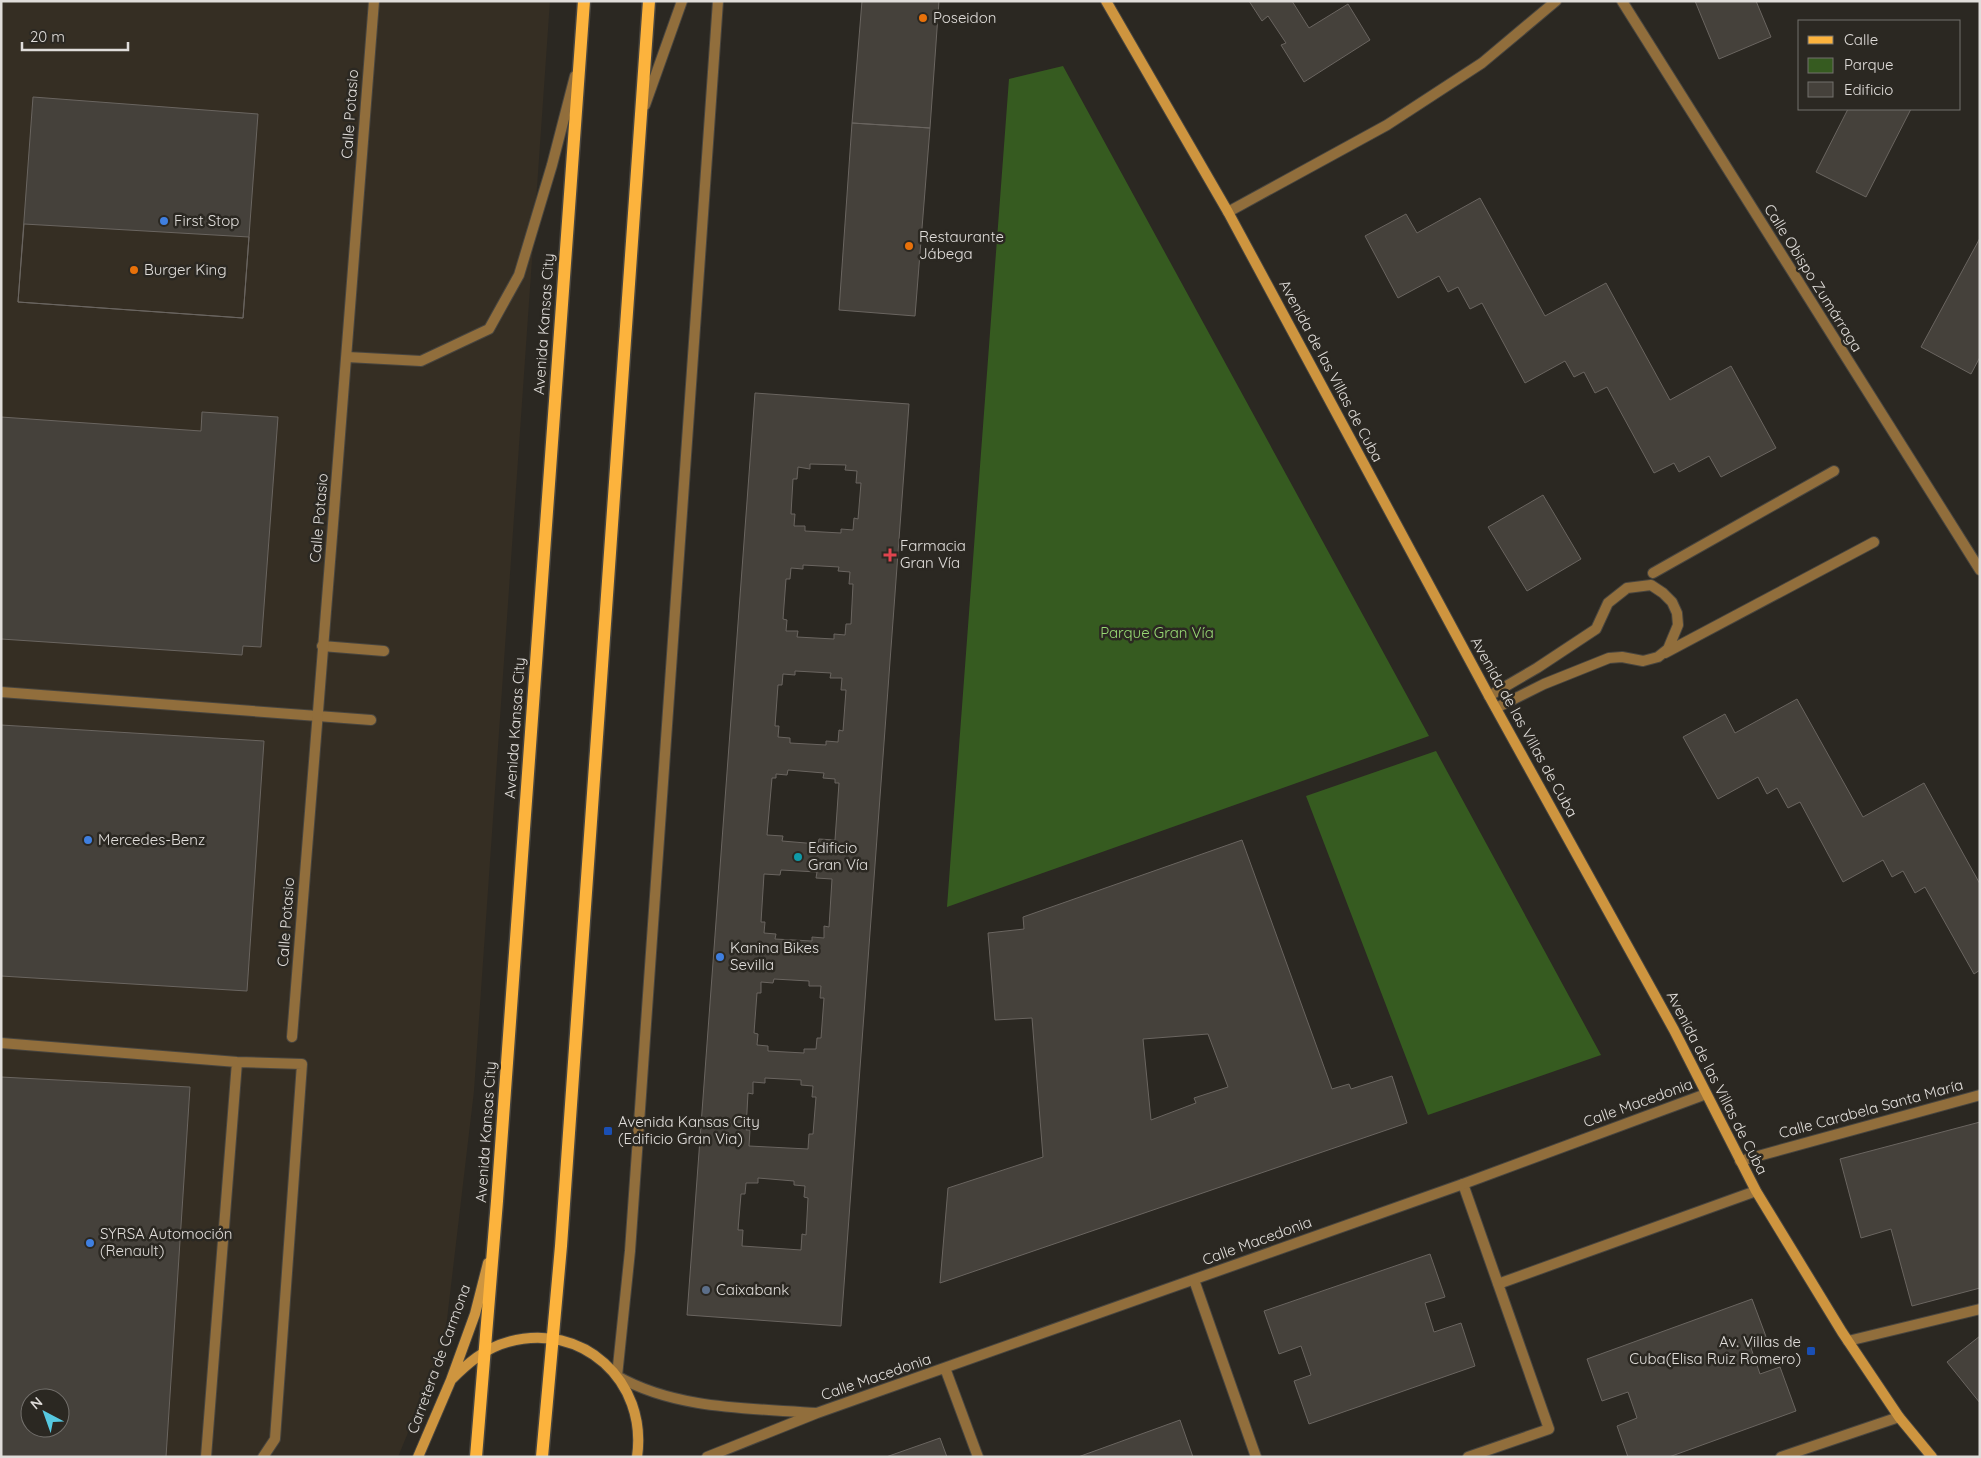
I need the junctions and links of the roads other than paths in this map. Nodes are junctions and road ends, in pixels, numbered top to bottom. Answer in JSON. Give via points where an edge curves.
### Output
{"nodes":[{"id":1,"x":374,"y":1,"type":"edge"},
{"id":2,"x":584,"y":1,"type":"edge"},
{"id":3,"x":649,"y":1,"type":"edge"},
{"id":4,"x":682,"y":1,"type":"edge"},
{"id":5,"x":718,"y":1,"type":"edge"},
{"id":6,"x":1106,"y":1,"type":"edge"},
{"id":7,"x":1556,"y":1,"type":"edge"},
{"id":8,"x":1622,"y":1,"type":"edge"},
{"id":9,"x":580,"y":54,"type":"junction"},
{"id":10,"x":641,"y":115,"type":"junction"},
{"id":11,"x":1228,"y":212,"type":"junction"},
{"id":12,"x":347,"y":357,"type":"junction"},
{"id":13,"x":1834,"y":471,"type":"dead end"},
{"id":14,"x":1874,"y":542,"type":"dead end"},
{"id":15,"x":1980,"y":570,"type":"edge"},
{"id":16,"x":1653,"y":573,"type":"dead end"},
{"id":17,"x":322,"y":646,"type":"junction"},
{"id":18,"x":384,"y":651,"type":"dead end"},
{"id":19,"x":1658,"y":657,"type":"junction"},
{"id":20,"x":1,"y":692,"type":"edge"},
{"id":21,"x":1489,"y":696,"type":"junction"},
{"id":22,"x":1496,"y":708,"type":"junction"},
{"id":23,"x":317,"y":715,"type":"junction"},
{"id":24,"x":371,"y":720,"type":"dead end"},
{"id":25,"x":292,"y":1037,"type":"dead end"},
{"id":26,"x":1,"y":1043,"type":"edge"},
{"id":27,"x":237,"y":1062,"type":"junction"},
{"id":28,"x":1706,"y":1094,"type":"junction"},
{"id":29,"x":1980,"y":1095,"type":"edge"},
{"id":30,"x":1740,"y":1161,"type":"junction"},
{"id":31,"x":1463,"y":1184,"type":"junction"},
{"id":32,"x":1756,"y":1191,"type":"junction"},
{"id":33,"x":493,"y":1242,"type":"junction"},
{"id":34,"x":1194,"y":1280,"type":"junction"},
{"id":35,"x":1498,"y":1284,"type":"junction"},
{"id":36,"x":1980,"y":1309,"type":"edge"},
{"id":37,"x":552,"y":1338,"type":"junction"},
{"id":38,"x":1848,"y":1342,"type":"junction"},
{"id":39,"x":486,"y":1351,"type":"junction"},
{"id":40,"x":945,"y":1368,"type":"junction"},
{"id":41,"x":617,"y":1376,"type":"junction"},
{"id":42,"x":451,"y":1380,"type":"junction"},
{"id":43,"x":817,"y":1413,"type":"junction"},
{"id":44,"x":1899,"y":1417,"type":"junction"},
{"id":45,"x":206,"y":1457,"type":"edge"},
{"id":46,"x":263,"y":1457,"type":"edge"},
{"id":47,"x":418,"y":1457,"type":"edge"},
{"id":48,"x":476,"y":1457,"type":"edge"},
{"id":49,"x":542,"y":1457,"type":"edge"},
{"id":50,"x":637,"y":1457,"type":"edge"},
{"id":51,"x":708,"y":1457,"type":"edge"},
{"id":52,"x":978,"y":1457,"type":"edge"},
{"id":53,"x":1256,"y":1457,"type":"edge"},
{"id":54,"x":1468,"y":1457,"type":"edge"},
{"id":55,"x":1781,"y":1457,"type":"edge"},
{"id":56,"x":1932,"y":1457,"type":"edge"}],
"edges":[{"from":1,"to":12,"type":"street","name":"Calle Potasio"},
{"from":2,"to":9,"type":"main road","name":"Avenida Kansas City"},
{"from":3,"to":10,"type":"main road"},
{"from":4,"to":10,"type":"street"},
{"from":5,"to":41,"type":"street","via":[[631,1241]]},
{"from":6,"to":11,"type":"street","name":"Avenida de las Villas de Cuba"},
{"from":7,"to":11,"type":"street","via":[[1482,63],[1387,125]]},
{"from":8,"to":15,"type":"street","name":"Calle Obispo Zumárraga"},
{"from":9,"to":12,"type":"street","via":[[519,276],[489,329],[421,360]]},
{"from":9,"to":33,"type":"main road","name":"Avenida Kansas City"},
{"from":10,"to":37,"type":"main road"},
{"from":11,"to":21,"type":"street","name":"Avenida de las Villas de Cuba"},
{"from":12,"to":17,"type":"street","name":"Calle Potasio"},
{"from":13,"to":16,"type":"street"},
{"from":14,"to":19,"type":"street"},
{"from":17,"to":18,"type":"street"},
{"from":17,"to":23,"type":"street","name":"Calle Potasio"},
{"from":19,"to":21,"type":"street","via":[[1668,649],[1678,625],[1677,613],[1672,602],[1651,585],[1627,588],[1608,603],[1596,629]]},
{"from":19,"to":22,"type":"street","via":[[1643,661],[1609,658],[1544,684]]},
{"from":20,"to":23,"type":"street"},
{"from":21,"to":22,"type":"street","name":"Avenida de las Villas de Cuba"},
{"from":22,"to":28,"type":"street","name":"Avenida de las Villas de Cuba"},
{"from":23,"to":24,"type":"street"},
{"from":23,"to":25,"type":"street","name":"Calle Potasio"},
{"from":26,"to":27,"type":"street"},
{"from":27,"to":45,"type":"street"},
{"from":27,"to":46,"type":"street","via":[[302,1064],[275,1439]]},
{"from":28,"to":30,"type":"street","name":"Avenida de las Villas de Cuba"},
{"from":28,"to":31,"type":"street","name":"Calle Macedonia"},
{"from":29,"to":30,"type":"street","name":"Calle Carabela Santa María"},
{"from":30,"to":32,"type":"street","name":"Avenida de las Villas de Cuba"},
{"from":31,"to":34,"type":"street","name":"Calle Macedonia"},
{"from":31,"to":35,"type":"street"},
{"from":32,"to":35,"type":"street"},
{"from":32,"to":38,"type":"street","name":"Avenida de las Villas de Cuba"},
{"from":33,"to":39,"type":"main road","name":"Avenida Kansas City"},
{"from":33,"to":42,"type":"street","name":"Carretera de Carmona","via":[[475,1314]]},
{"from":34,"to":40,"type":"street","name":"Calle Macedonia"},
{"from":34,"to":53,"type":"street"},
{"from":35,"to":54,"type":"street","via":[[1549,1428]]},
{"from":36,"to":38,"type":"street"},
{"from":37,"to":39,"type":"street","via":[[506,1342]]},
{"from":37,"to":41,"type":"street","via":[[588,1351]]},
{"from":37,"to":49,"type":"main road"},
{"from":38,"to":44,"type":"street","name":"Avenida de las Villas de Cuba"},
{"from":39,"to":42,"type":"street"},
{"from":39,"to":48,"type":"main road","name":"Avenida Kansas City"},
{"from":40,"to":43,"type":"street","name":"Calle Macedonia"},
{"from":40,"to":52,"type":"street"},
{"from":41,"to":43,"type":"street","via":[[679,1400]]},
{"from":41,"to":50,"type":"street","via":[[634,1408],[638,1426]]},
{"from":42,"to":47,"type":"street","name":"Carretera de Carmona"},
{"from":43,"to":51,"type":"street","name":"Calle Macedonia"},
{"from":44,"to":55,"type":"street"},
{"from":44,"to":56,"type":"street","name":"Avenida de las Villas de Cuba"}]}
